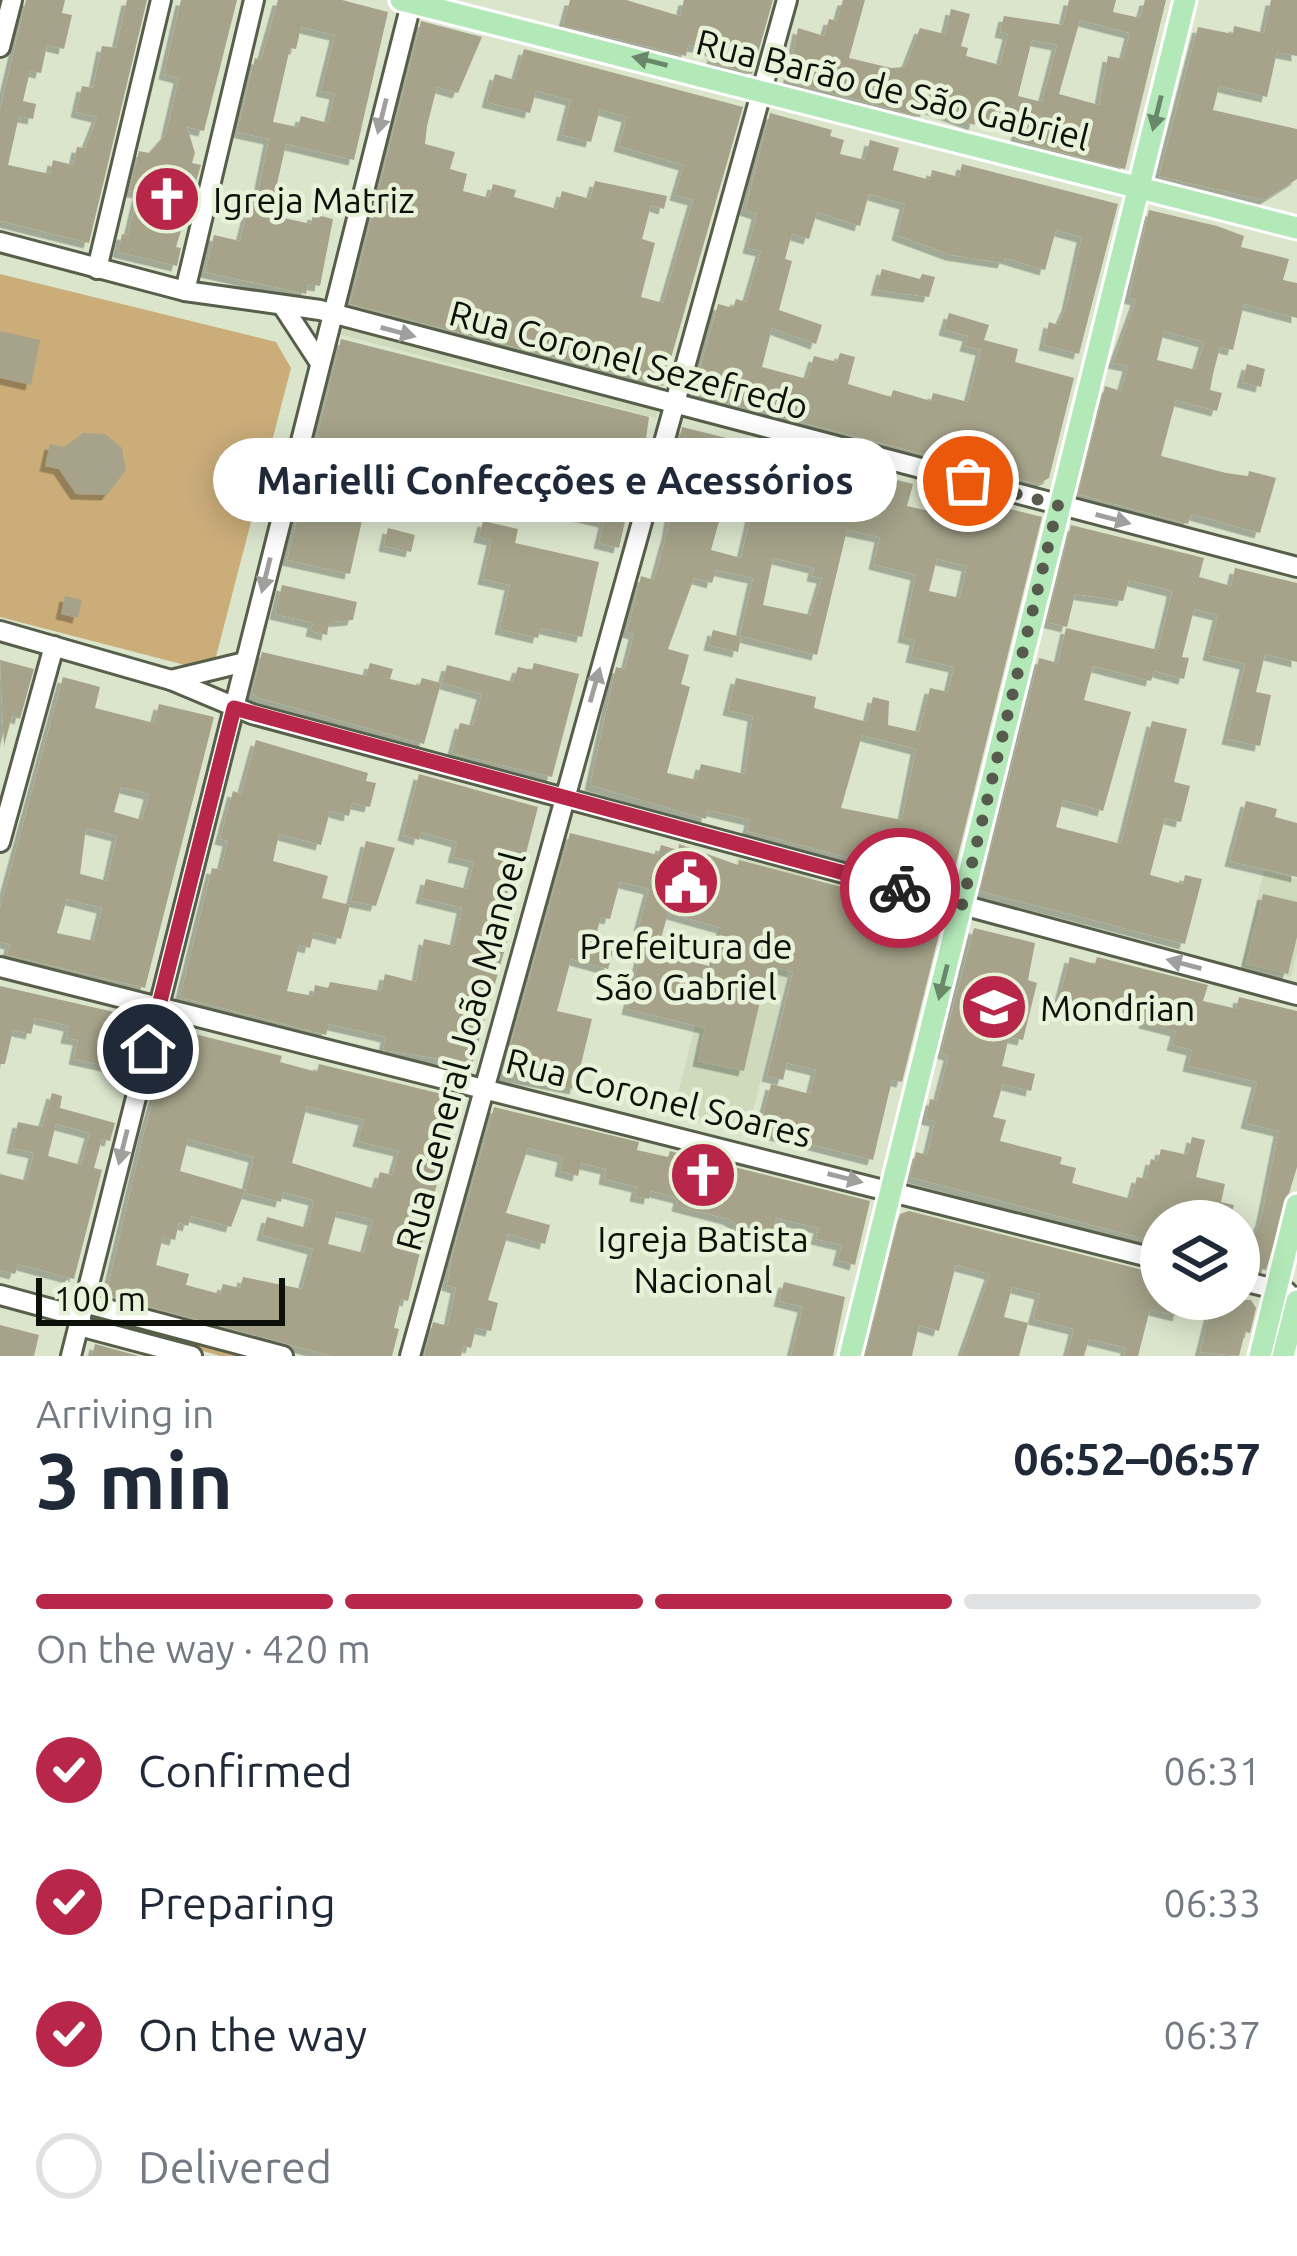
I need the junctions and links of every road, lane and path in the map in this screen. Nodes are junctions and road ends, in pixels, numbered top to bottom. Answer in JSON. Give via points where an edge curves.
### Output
{"nodes":[{"id":1,"x":11,"y":0,"type":"edge"},
{"id":2,"x":161,"y":0,"type":"edge"},
{"id":3,"x":254,"y":0,"type":"edge"},
{"id":4,"x":787,"y":0,"type":"edge"},
{"id":5,"x":1185,"y":0,"type":"edge"},
{"id":6,"x":408,"y":1,"type":"edge"},
{"id":7,"x":0,"y":47,"type":"edge"},
{"id":8,"x":764,"y":89,"type":"junction"},
{"id":9,"x":1138,"y":187,"type":"junction"},
{"id":10,"x":1297,"y":228,"type":"edge"},
{"id":11,"x":4,"y":247,"type":"edge"},
{"id":12,"x":97,"y":268,"type":"junction"},
{"id":13,"x":184,"y":292,"type":"junction"},
{"id":14,"x":284,"y":308,"type":"junction"},
{"id":15,"x":333,"y":314,"type":"junction"},
{"id":16,"x":320,"y":363,"type":"junction"},
{"id":17,"x":675,"y":407,"type":"junction"},
{"id":18,"x":1058,"y":505,"type":"junction"},
{"id":19,"x":1297,"y":567,"type":"edge"},
{"id":20,"x":0,"y":631,"type":"edge"},
{"id":21,"x":54,"y":646,"type":"junction"},
{"id":22,"x":244,"y":662,"type":"junction"},
{"id":23,"x":171,"y":680,"type":"junction"},
{"id":24,"x":234,"y":708,"type":"junction"},
{"id":25,"x":563,"y":798,"type":"junction"},
{"id":26,"x":0,"y":842,"type":"edge"},
{"id":27,"x":962,"y":905,"type":"junction"},
{"id":28,"x":0,"y":967,"type":"edge"},
{"id":29,"x":1297,"y":995,"type":"edge"},
{"id":30,"x":159,"y":1007,"type":"junction"},
{"id":31,"x":487,"y":1088,"type":"junction"},
{"id":32,"x":892,"y":1190,"type":"junction"},
{"id":33,"x":1297,"y":1204,"type":"edge"},
{"id":34,"x":1140,"y":1255,"type":"edge"},
{"id":35,"x":1260,"y":1286,"type":"edge"},
{"id":36,"x":0,"y":1295,"type":"edge"},
{"id":37,"x":1290,"y":1295,"type":"edge"},
{"id":38,"x":81,"y":1315,"type":"junction"},
{"id":39,"x":71,"y":1356,"type":"edge"},
{"id":40,"x":192,"y":1356,"type":"edge"},
{"id":41,"x":283,"y":1356,"type":"edge"},
{"id":42,"x":410,"y":1356,"type":"edge"},
{"id":43,"x":850,"y":1356,"type":"edge"},
{"id":44,"x":1260,"y":1356,"type":"edge"},
{"id":45,"x":1283,"y":1356,"type":"edge"}],
"edges":[{"from":1,"to":7,"type":"street"},
{"from":2,"to":12,"type":"street"},
{"from":3,"to":13,"type":"street"},
{"from":4,"to":8,"type":"street","name":"Rua General João Manoel"},
{"from":5,"to":9,"type":"main road","one_way":true},
{"from":8,"to":6,"type":"main road","name":"Rua Barão de São Gabriel","one_way":true},
{"from":6,"to":15,"type":"street","one_way":true},
{"from":8,"to":9,"type":"main road","name":"Rua Barão de São Gabriel"},
{"from":8,"to":17,"type":"street","name":"Rua General João Manoel"},
{"from":9,"to":10,"type":"main road","name":"Rua Barão de São Gabriel"},
{"from":9,"to":18,"type":"main road"},
{"from":11,"to":12,"type":"street","name":"Rua Coronel Sezefredo"},
{"from":12,"to":13,"type":"street","name":"Rua Coronel Sezefredo"},
{"from":13,"to":14,"type":"street","name":"Rua Coronel Sezefredo"},
{"from":14,"to":15,"type":"street","name":"Rua Coronel Sezefredo"},
{"from":14,"to":16,"type":"street"},
{"from":15,"to":16,"type":"street"},
{"from":15,"to":17,"type":"street","name":"Rua Coronel Sezefredo","one_way":true},
{"from":16,"to":22,"type":"street","one_way":true},
{"from":17,"to":18,"type":"street","name":"Rua Coronel Sezefredo"},
{"from":25,"to":17,"type":"street","name":"Rua General João Manoel","one_way":true},
{"from":18,"to":19,"type":"street","name":"Rua Coronel Sezefredo","one_way":true},
{"from":18,"to":27,"type":"main road"},
{"from":20,"to":21,"type":"street"},
{"from":21,"to":23,"type":"street"},
{"from":21,"to":26,"type":"street"},
{"from":22,"to":23,"type":"street"},
{"from":22,"to":24,"type":"street"},
{"from":23,"to":24,"type":"street"},
{"from":24,"to":25,"type":"street"},
{"from":24,"to":30,"type":"street"},
{"from":25,"to":27,"type":"street"},
{"from":25,"to":31,"type":"street","name":"Rua General João Manoel"},
{"from":29,"to":27,"type":"street","one_way":true},
{"from":27,"to":32,"type":"main road","one_way":true},
{"from":28,"to":30,"type":"street","name":"Rua Coronel Soares"},
{"from":30,"to":31,"type":"street","name":"Rua Coronel Soares"},
{"from":30,"to":38,"type":"street","one_way":true},
{"from":31,"to":32,"type":"street","name":"Rua Coronel Soares","one_way":true},
{"from":31,"to":42,"type":"street","name":"Rua General João Manoel"},
{"from":32,"to":34,"type":"street","name":"Rua Coronel Soares"},
{"from":32,"to":43,"type":"main road"},
{"from":33,"to":37,"type":"main road"},
{"from":35,"to":37,"type":"street"},
{"from":36,"to":38,"type":"street"},
{"from":37,"to":44,"type":"main road"},
{"from":37,"to":45,"type":"main road"},
{"from":38,"to":39,"type":"street"},
{"from":38,"to":40,"type":"street"},
{"from":38,"to":41,"type":"street"}]}
